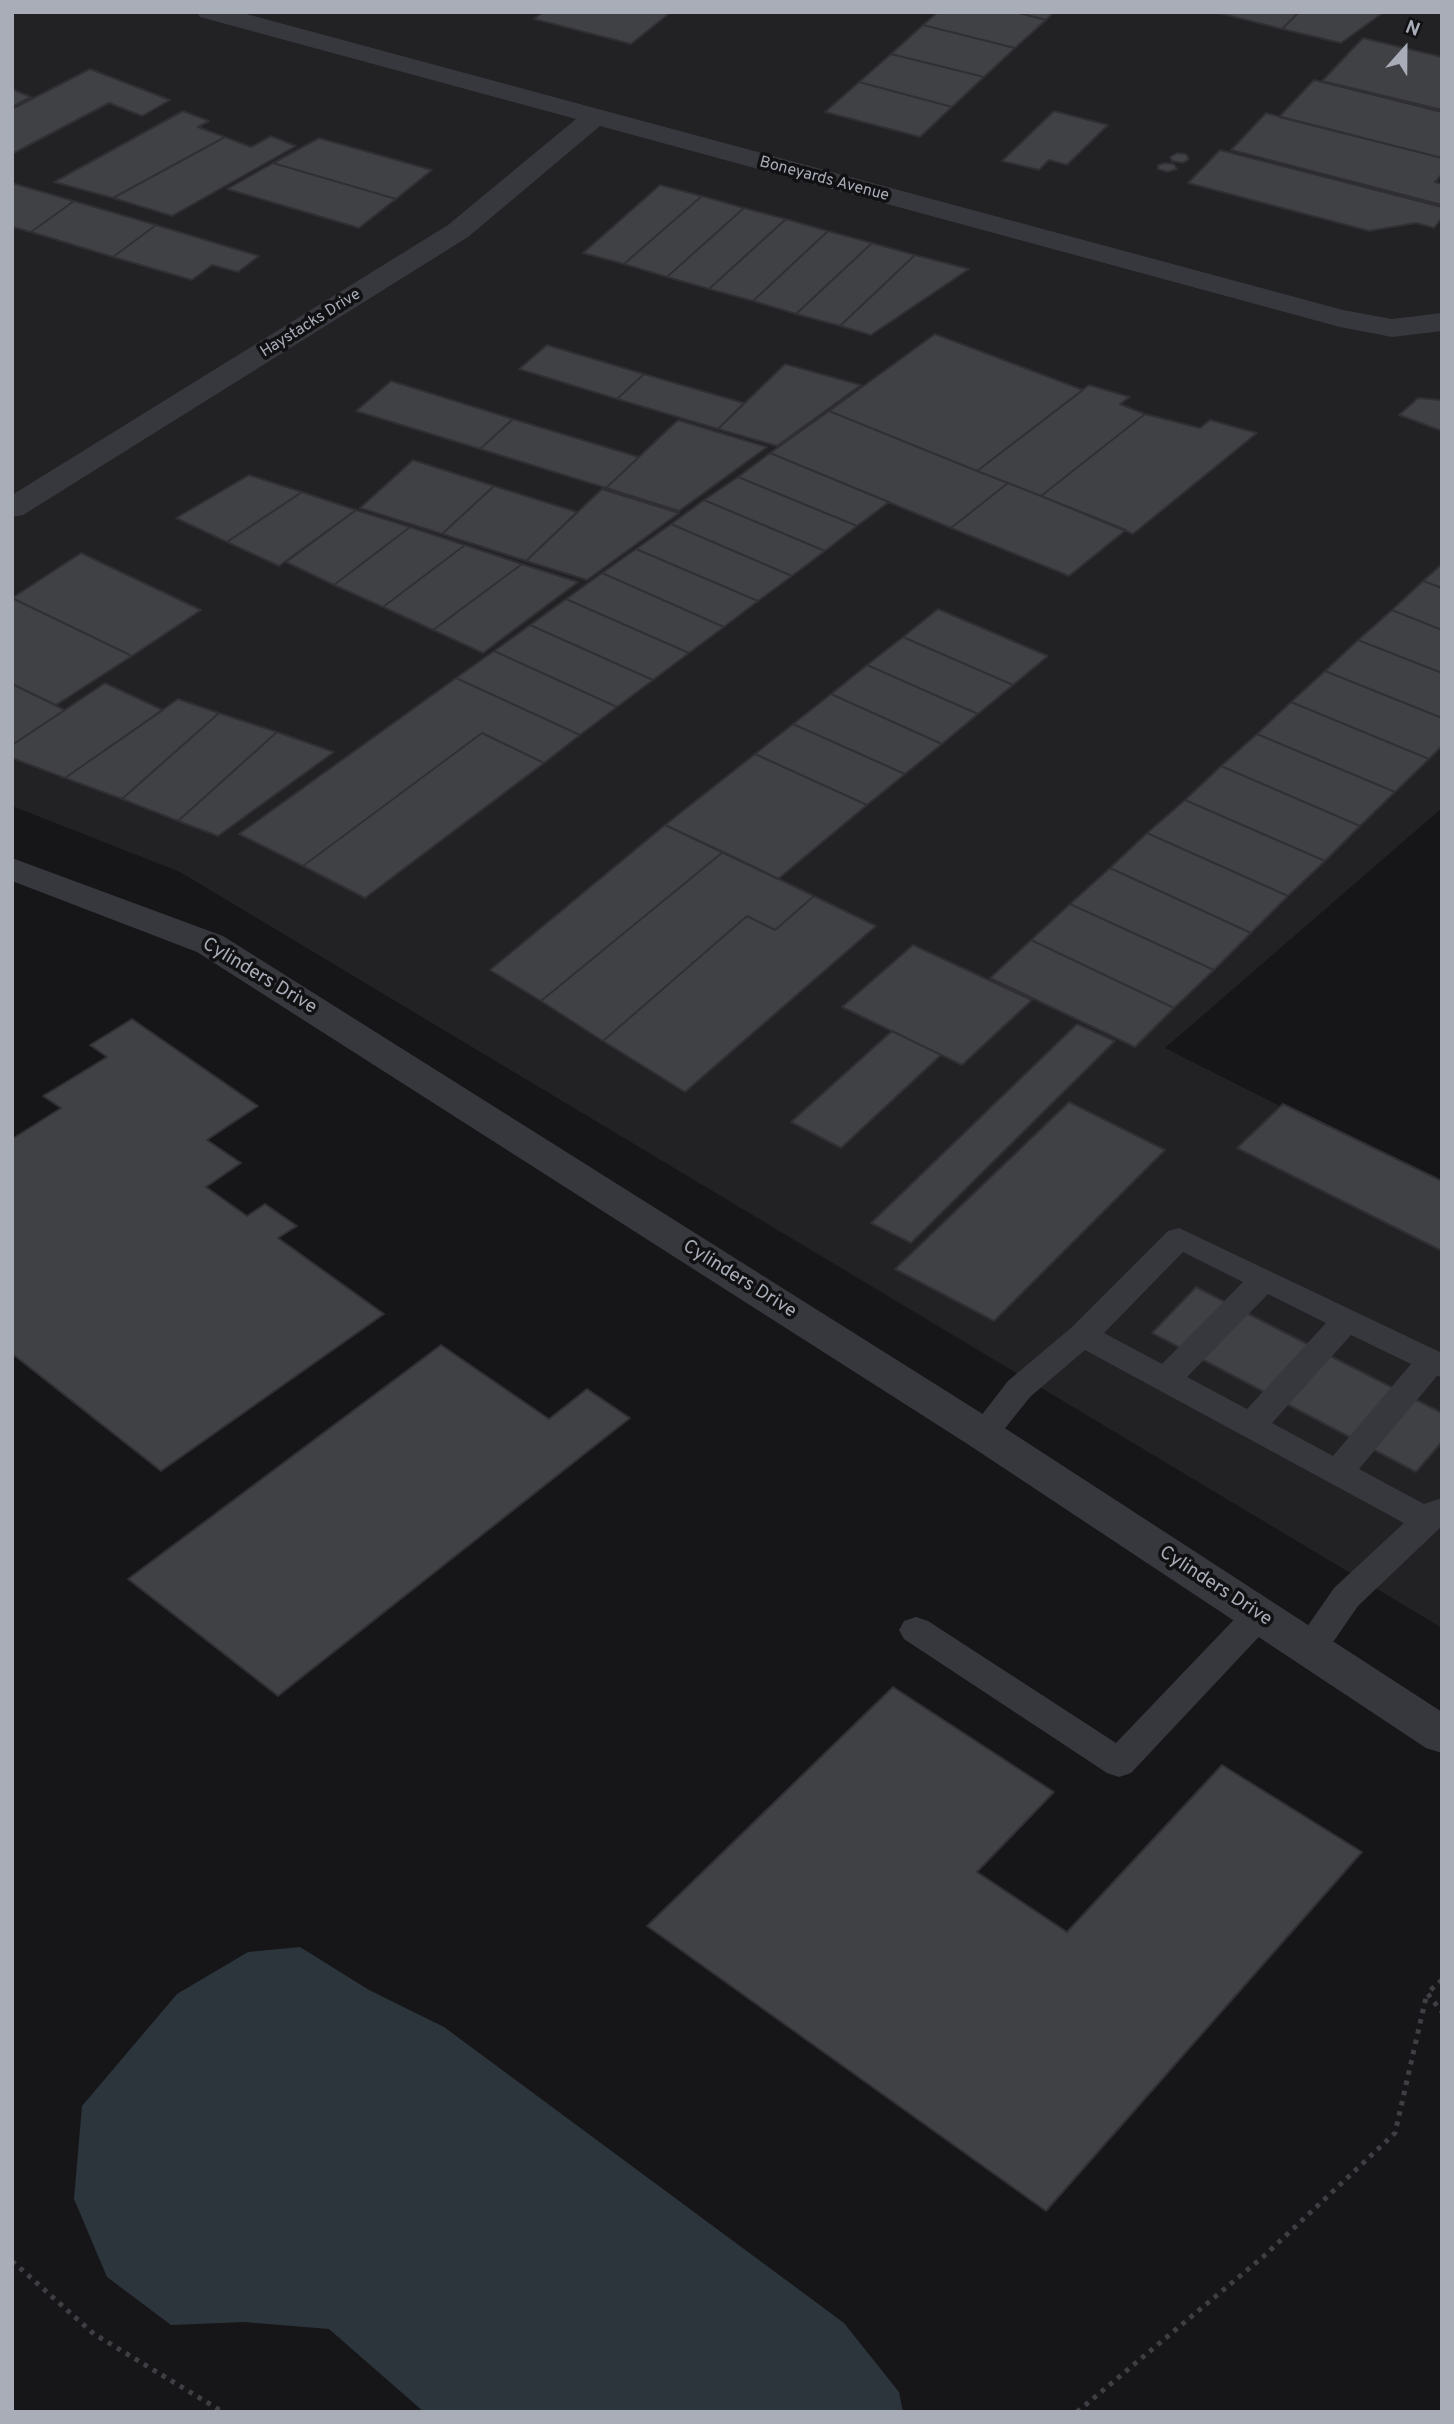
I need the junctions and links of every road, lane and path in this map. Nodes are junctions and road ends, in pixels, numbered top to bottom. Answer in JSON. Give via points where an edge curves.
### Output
{"nodes":[{"id":1,"x":209,"y":12,"type":"edge"},
{"id":2,"x":594,"y":117,"type":"junction"},
{"id":3,"x":1442,"y":322,"type":"edge"},
{"id":4,"x":12,"y":508,"type":"edge"},
{"id":5,"x":12,"y":869,"type":"edge"},
{"id":6,"x":1264,"y":1279,"type":"junction"},
{"id":7,"x":1348,"y":1320,"type":"junction"},
{"id":8,"x":1083,"y":1335,"type":"junction"},
{"id":9,"x":1437,"y":1364,"type":"edge"},
{"id":10,"x":1166,"y":1379,"type":"junction"},
{"id":11,"x":1251,"y":1425,"type":"junction"},
{"id":12,"x":983,"y":1434,"type":"junction"},
{"id":13,"x":1338,"y":1472,"type":"junction"},
{"id":14,"x":1434,"y":1513,"type":"edge"},
{"id":15,"x":1258,"y":1616,"type":"junction"},
{"id":16,"x":916,"y":1630,"type":"dead end"},
{"id":17,"x":1310,"y":1649,"type":"junction"},
{"id":18,"x":1442,"y":1735,"type":"edge"},
{"id":19,"x":1442,"y":1980,"type":"edge"},
{"id":20,"x":1427,"y":1993,"type":"junction"},
{"id":21,"x":1442,"y":2012,"type":"edge"},
{"id":22,"x":12,"y":2261,"type":"edge"},
{"id":23,"x":223,"y":2412,"type":"edge"},
{"id":24,"x":1077,"y":2412,"type":"edge"}],
"edges":[{"from":1,"to":2,"type":"street","name":"Boneyards Avenue"},
{"from":2,"to":3,"type":"street","name":"Boneyards Avenue","via":[[1340,318],[1392,328]]},
{"from":2,"to":4,"type":"street","name":"Haystacks Drive","via":[[458,231]]},
{"from":5,"to":12,"type":"street","name":"Cylinders Drive","via":[[210,944]]},
{"from":6,"to":7,"type":"lane"},
{"from":6,"to":8,"type":"lane","via":[[1179,1238]]},
{"from":6,"to":10,"type":"lane"},
{"from":7,"to":9,"type":"lane"},
{"from":7,"to":11,"type":"lane"},
{"from":8,"to":10,"type":"lane"},
{"from":8,"to":12,"type":"lane","via":[[1019,1389]]},
{"from":9,"to":13,"type":"lane"},
{"from":10,"to":11,"type":"lane"},
{"from":11,"to":13,"type":"lane"},
{"from":12,"to":15,"type":"street","name":"Cylinders Drive"},
{"from":13,"to":14,"type":"lane"},
{"from":14,"to":17,"type":"lane","via":[[1346,1597]]},
{"from":15,"to":16,"type":"lane","via":[[1119,1763]]},
{"from":15,"to":17,"type":"street","name":"Cylinders Drive"},
{"from":17,"to":18,"type":"street","name":"Cylinders Drive"},
{"from":19,"to":20,"type":"path"},
{"from":20,"to":21,"type":"path"},
{"from":20,"to":24,"type":"path","via":[[1395,2133],[1264,2256]]},
{"from":22,"to":23,"type":"path","via":[[94,2334]]}]}
